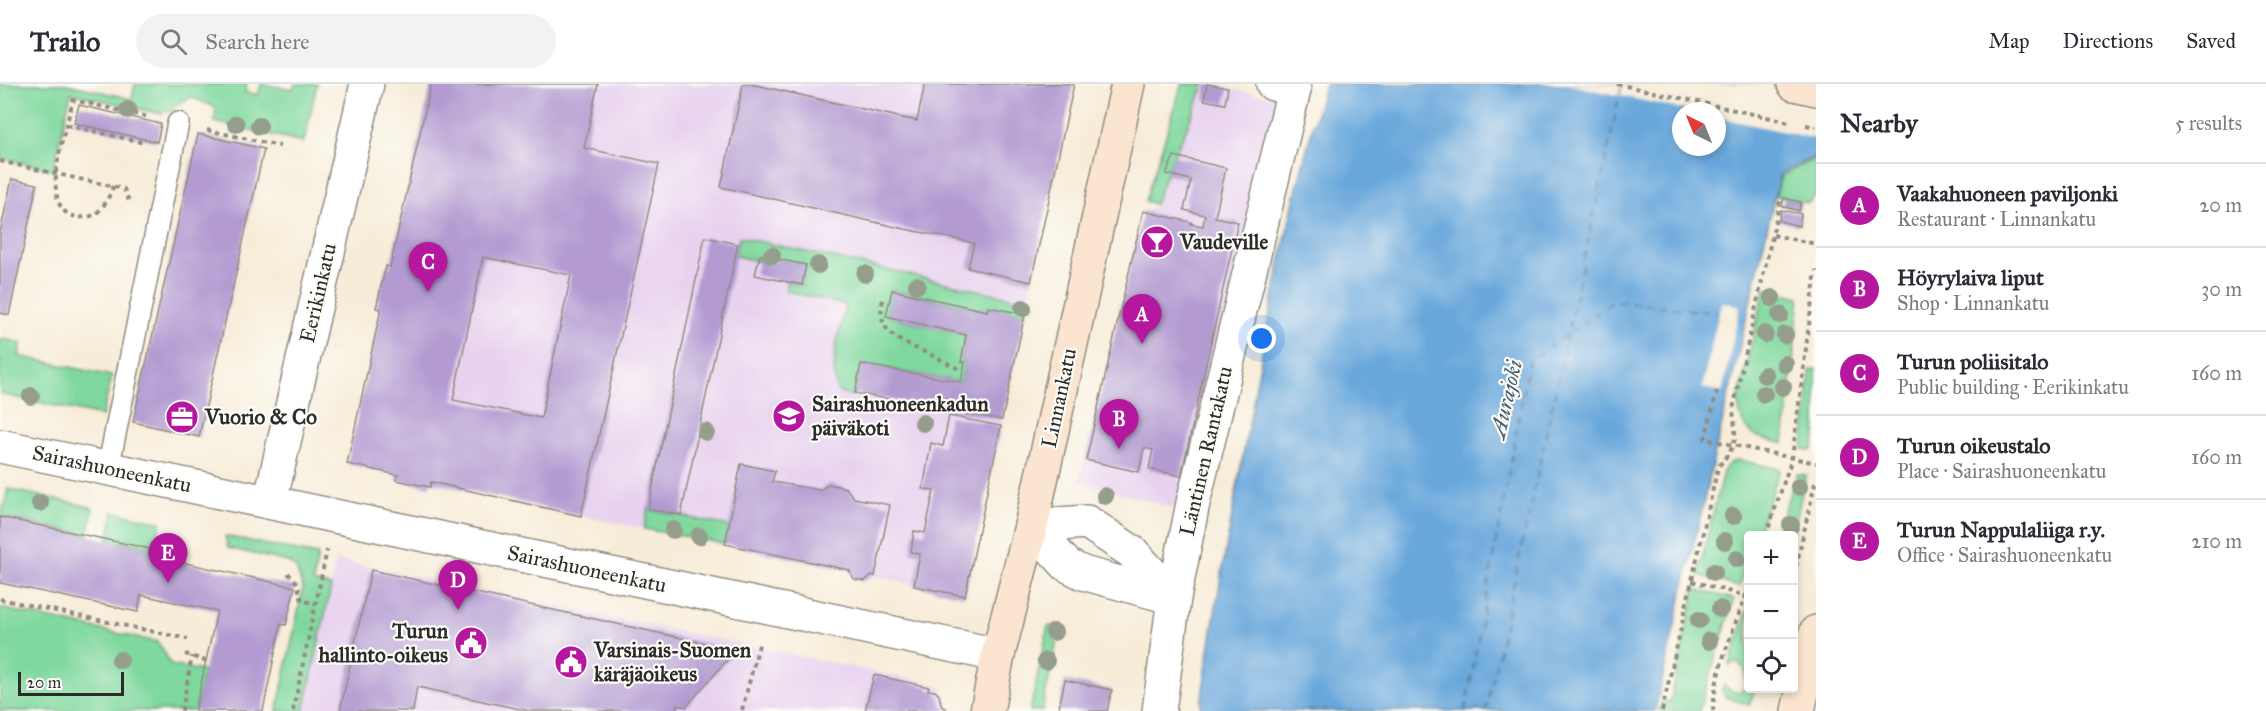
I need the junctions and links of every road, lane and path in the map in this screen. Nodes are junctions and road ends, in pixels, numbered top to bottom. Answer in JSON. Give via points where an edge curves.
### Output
{"nodes":[{"id":1,"x":367,"y":84,"type":"edge"},
{"id":2,"x":1128,"y":84,"type":"edge"},
{"id":3,"x":1617,"y":84,"type":"edge"},
{"id":4,"x":1794,"y":84,"type":"edge"},
{"id":5,"x":1284,"y":87,"type":"edge"},
{"id":6,"x":1816,"y":89,"type":"edge"},
{"id":7,"x":1793,"y":122,"type":"dead end"},
{"id":8,"x":178,"y":123,"type":"dead end"},
{"id":9,"x":1804,"y":125,"type":"dead end"},
{"id":10,"x":67,"y":126,"type":"dead end"},
{"id":11,"x":1816,"y":127,"type":"edge"},
{"id":12,"x":173,"y":149,"type":"junction"},
{"id":13,"x":0,"y":161,"type":"edge"},
{"id":14,"x":55,"y":174,"type":"junction"},
{"id":15,"x":113,"y":186,"type":"junction"},
{"id":16,"x":1780,"y":201,"type":"dead end"},
{"id":17,"x":130,"y":203,"type":"dead end"},
{"id":18,"x":1773,"y":234,"type":"junction"},
{"id":19,"x":1816,"y":244,"type":"edge"},
{"id":20,"x":1816,"y":274,"type":"edge"},
{"id":21,"x":883,"y":300,"type":"dead end"},
{"id":22,"x":963,"y":371,"type":"dead end"},
{"id":23,"x":1717,"y":391,"type":"dead end"},
{"id":24,"x":1732,"y":445,"type":"junction"},
{"id":25,"x":0,"y":446,"type":"edge"},
{"id":26,"x":1792,"y":458,"type":"junction"},
{"id":27,"x":1816,"y":464,"type":"edge"},
{"id":28,"x":108,"y":469,"type":"junction"},
{"id":29,"x":1816,"y":479,"type":"edge"},
{"id":30,"x":270,"y":502,"type":"junction"},
{"id":31,"x":1031,"y":526,"type":"junction"},
{"id":32,"x":1768,"y":531,"type":"edge"},
{"id":33,"x":327,"y":549,"type":"dead end"},
{"id":34,"x":1798,"y":558,"type":"edge"},
{"id":35,"x":288,"y":573,"type":"dead end"},
{"id":36,"x":1692,"y":581,"type":"junction"},
{"id":37,"x":1744,"y":595,"type":"edge"},
{"id":38,"x":1174,"y":598,"type":"junction"},
{"id":39,"x":0,"y":599,"type":"edge"},
{"id":40,"x":1744,"y":601,"type":"edge"},
{"id":41,"x":316,"y":603,"type":"junction"},
{"id":42,"x":1816,"y":632,"type":"edge"},
{"id":43,"x":188,"y":639,"type":"dead end"},
{"id":44,"x":760,"y":641,"type":"dead end"},
{"id":45,"x":185,"y":654,"type":"dead end"},
{"id":46,"x":192,"y":656,"type":"junction"},
{"id":47,"x":998,"y":656,"type":"junction"},
{"id":48,"x":206,"y":661,"type":"dead end"},
{"id":49,"x":182,"y":711,"type":"edge"},
{"id":50,"x":293,"y":711,"type":"edge"},
{"id":51,"x":742,"y":711,"type":"edge"},
{"id":52,"x":987,"y":711,"type":"edge"},
{"id":53,"x":1159,"y":711,"type":"edge"},
{"id":54,"x":1662,"y":711,"type":"edge"},
{"id":55,"x":1713,"y":711,"type":"edge"},
{"id":56,"x":1798,"y":711,"type":"edge"}],
"edges":[{"from":1,"to":30,"type":"street","name":"Eerikinkatu"},
{"from":2,"to":31,"type":"street","name":"Linnankatu"},
{"from":3,"to":7,"type":"path"},
{"from":4,"to":6,"type":"street"},
{"from":5,"to":38,"type":"street","name":"Läntinen Rantakatu"},
{"from":8,"to":12,"type":"lane"},
{"from":9,"to":11,"type":"path"},
{"from":10,"to":12,"type":"path"},
{"from":12,"to":28,"type":"lane"},
{"from":13,"to":14,"type":"path"},
{"from":14,"to":15,"type":"path"},
{"from":14,"to":15,"type":"path","via":[[59,205],[67,213],[85,217],[97,212],[108,200]]},
{"from":15,"to":17,"type":"path","via":[[124,189]]},
{"from":16,"to":18,"type":"path"},
{"from":18,"to":19,"type":"path"},
{"from":18,"to":24,"type":"path","via":[[1733,409],[1736,439]]},
{"from":20,"to":26,"type":"path"},
{"from":21,"to":22,"type":"path","via":[[882,319],[896,338]]},
{"from":23,"to":24,"type":"path","via":[[1705,439]]},
{"from":24,"to":26,"type":"path"},
{"from":24,"to":36,"type":"path","via":[[1718,467]]},
{"from":25,"to":28,"type":"street","name":"Sairashuoneenkatu"},
{"from":26,"to":27,"type":"path"},
{"from":26,"to":32,"type":"path"},
{"from":28,"to":30,"type":"street","name":"Sairashuoneenkatu"},
{"from":29,"to":34,"type":"path"},
{"from":30,"to":47,"type":"street","name":"Sairashuoneenkatu"},
{"from":31,"to":38,"type":"street","via":[[1067,565]]},
{"from":31,"to":38,"type":"street","via":[[1087,522],[1132,552]]},
{"from":31,"to":47,"type":"street","name":"Linnankatu"},
{"from":33,"to":41,"type":"path"},
{"from":35,"to":41,"type":"path","via":[[297,583],[302,601]]},
{"from":36,"to":37,"type":"path"},
{"from":36,"to":54,"type":"path"},
{"from":38,"to":53,"type":"street","name":"Läntinen Rantakatu"},
{"from":39,"to":43,"type":"path"},
{"from":40,"to":55,"type":"path","via":[[1720,665]]},
{"from":41,"to":50,"type":"path"},
{"from":42,"to":56,"type":"street"},
{"from":44,"to":51,"type":"path"},
{"from":45,"to":46,"type":"path"},
{"from":46,"to":48,"type":"path"},
{"from":46,"to":49,"type":"path"},
{"from":47,"to":52,"type":"street","name":"Linnankatu"}]}
